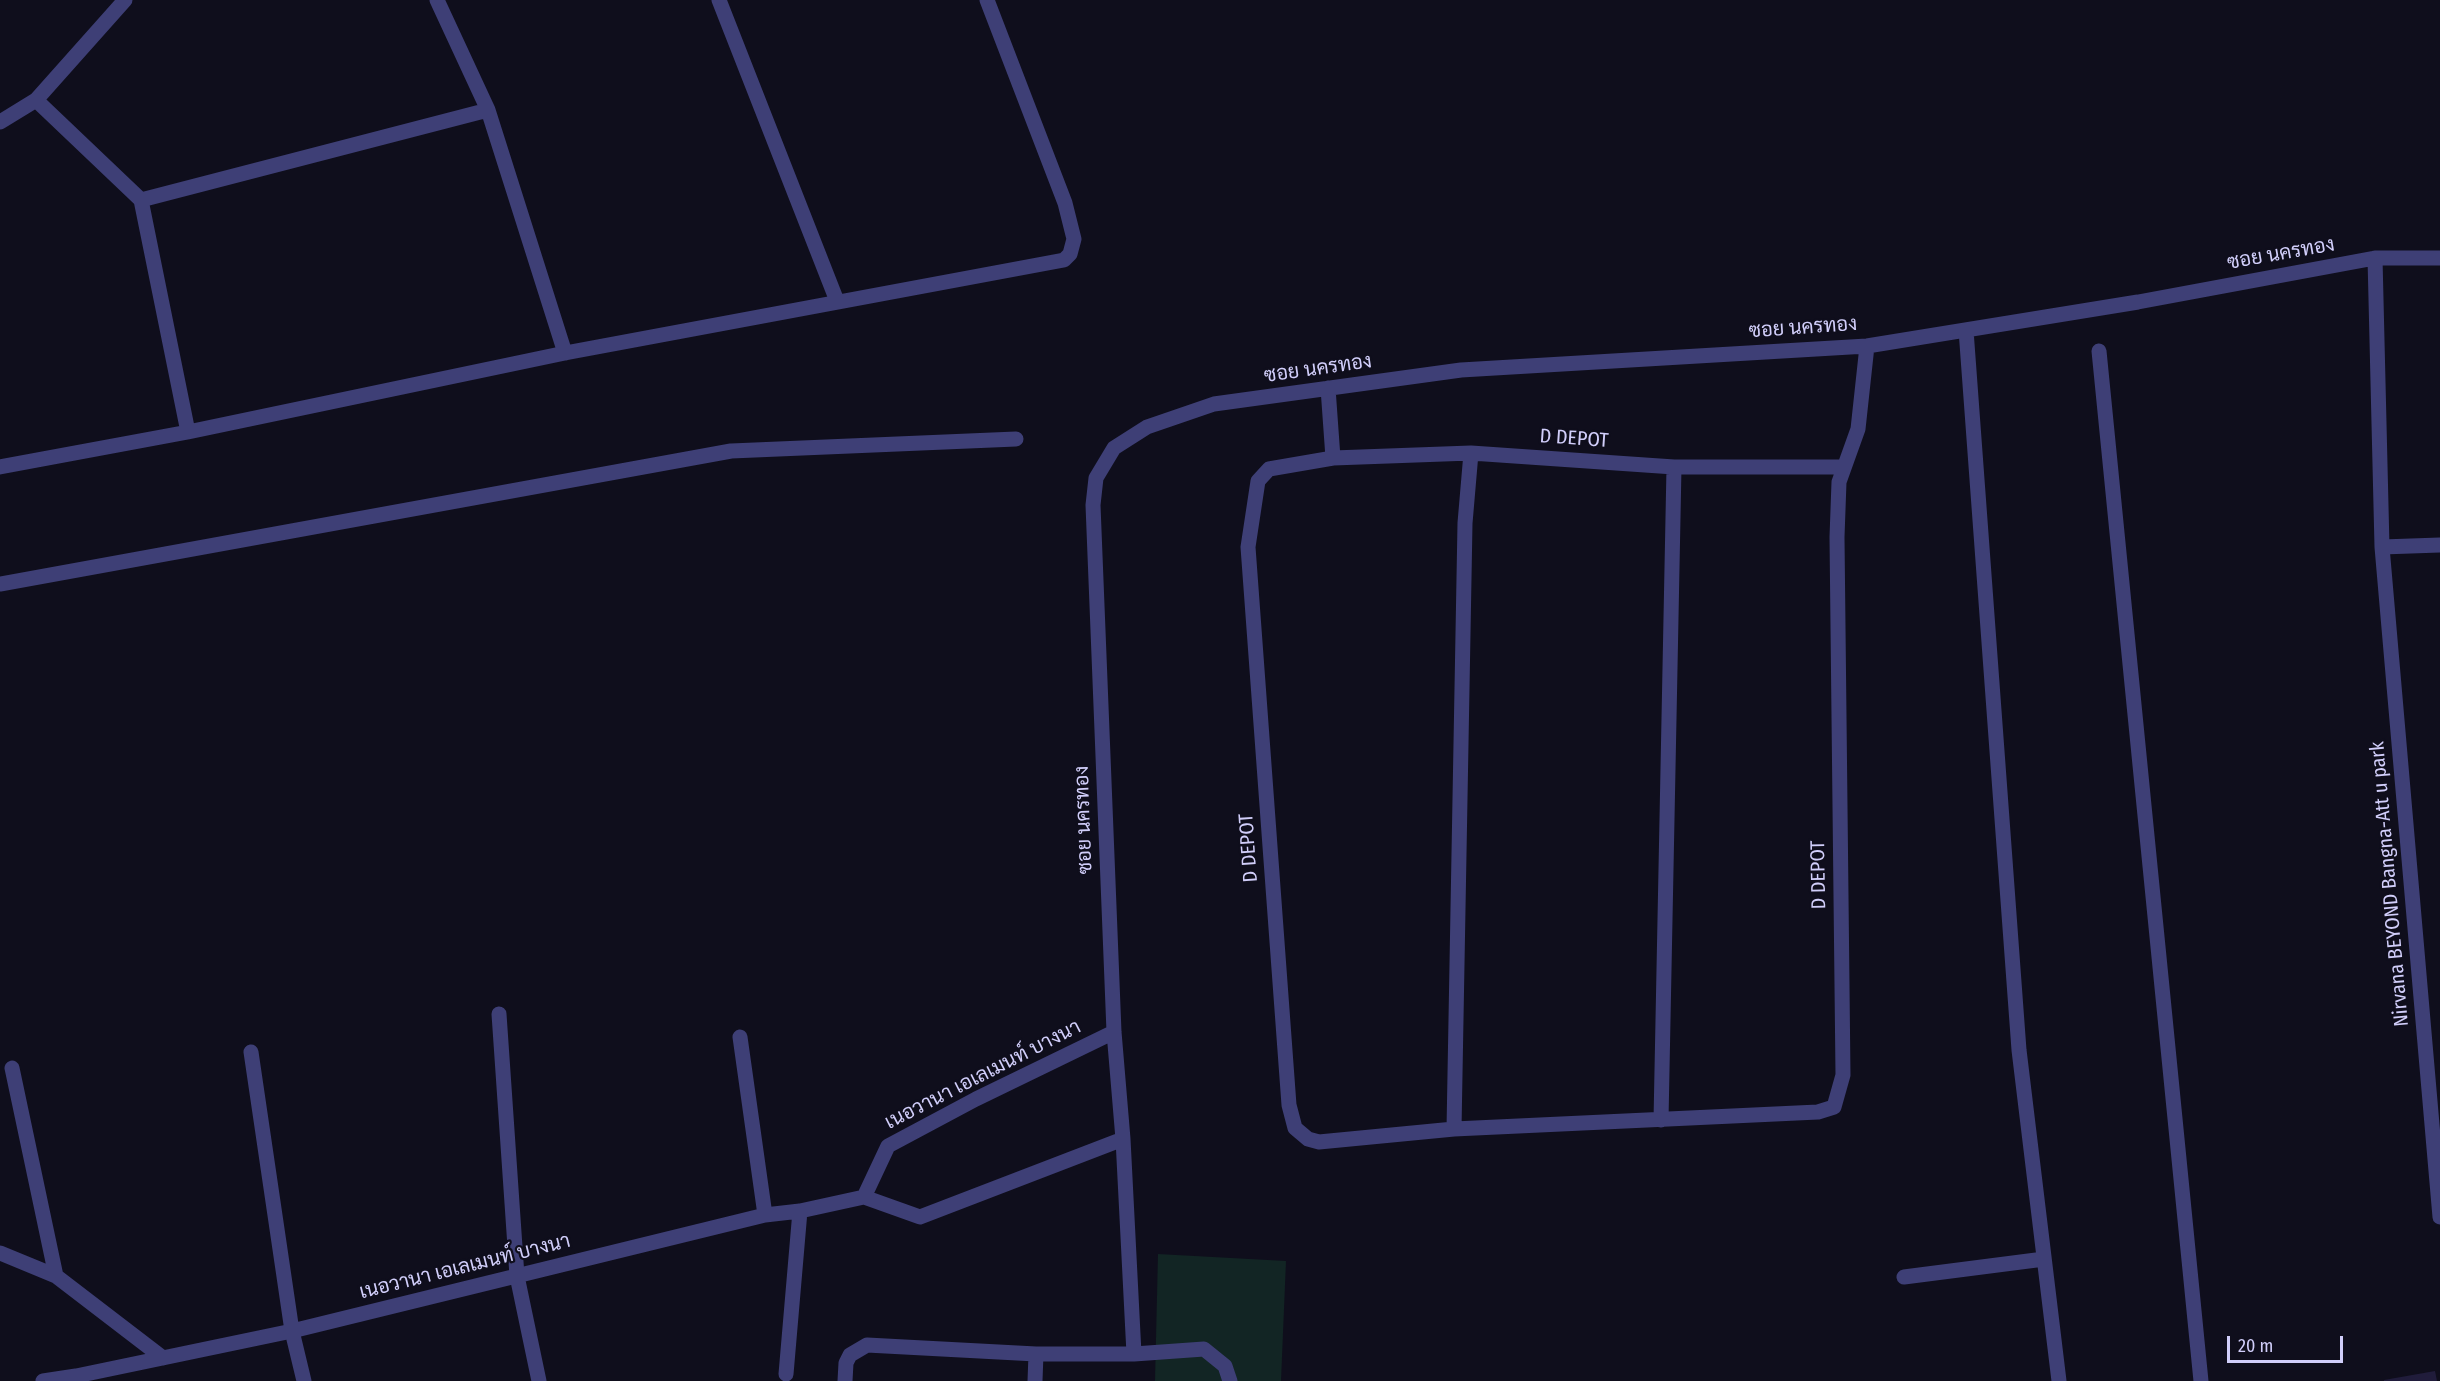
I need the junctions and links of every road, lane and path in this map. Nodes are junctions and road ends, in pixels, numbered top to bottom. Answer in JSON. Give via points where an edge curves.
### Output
{"nodes":[{"id":1,"x":125,"y":0,"type":"edge"},
{"id":2,"x":437,"y":0,"type":"edge"},
{"id":3,"x":719,"y":0,"type":"edge"},
{"id":4,"x":987,"y":0,"type":"edge"},
{"id":5,"x":36,"y":100,"type":"junction"},
{"id":6,"x":488,"y":110,"type":"junction"},
{"id":7,"x":0,"y":122,"type":"edge"},
{"id":8,"x":141,"y":200,"type":"junction"},
{"id":9,"x":2375,"y":258,"type":"junction"},
{"id":10,"x":2440,"y":258,"type":"edge"},
{"id":11,"x":837,"y":301,"type":"junction"},
{"id":12,"x":1966,"y":330,"type":"junction"},
{"id":13,"x":1867,"y":346,"type":"junction"},
{"id":14,"x":2099,"y":351,"type":"dead end"},
{"id":15,"x":565,"y":353,"type":"junction"},
{"id":16,"x":1328,"y":388,"type":"junction"},
{"id":17,"x":188,"y":432,"type":"junction"},
{"id":18,"x":1016,"y":439,"type":"dead end"},
{"id":19,"x":1470,"y":453,"type":"junction"},
{"id":20,"x":1333,"y":458,"type":"junction"},
{"id":21,"x":0,"y":467,"type":"edge"},
{"id":22,"x":1674,"y":467,"type":"junction"},
{"id":23,"x":1844,"y":467,"type":"junction"},
{"id":24,"x":2440,"y":545,"type":"edge"},
{"id":25,"x":2382,"y":547,"type":"junction"},
{"id":26,"x":0,"y":584,"type":"edge"},
{"id":27,"x":499,"y":1014,"type":"dead end"},
{"id":28,"x":1114,"y":1032,"type":"junction"},
{"id":29,"x":740,"y":1037,"type":"dead end"},
{"id":30,"x":251,"y":1052,"type":"dead end"},
{"id":31,"x":12,"y":1068,"type":"dead end"},
{"id":32,"x":1661,"y":1120,"type":"junction"},
{"id":33,"x":1454,"y":1129,"type":"junction"},
{"id":34,"x":1123,"y":1139,"type":"junction"},
{"id":35,"x":864,"y":1197,"type":"junction"},
{"id":36,"x":800,"y":1211,"type":"junction"},
{"id":37,"x":765,"y":1215,"type":"junction"},
{"id":38,"x":2440,"y":1217,"type":"edge"},
{"id":39,"x":2440,"y":1227,"type":"edge"},
{"id":40,"x":0,"y":1253,"type":"edge"},
{"id":41,"x":2044,"y":1259,"type":"junction"},
{"id":42,"x":56,"y":1276,"type":"junction"},
{"id":43,"x":517,"y":1276,"type":"junction"},
{"id":44,"x":1904,"y":1277,"type":"dead end"},
{"id":45,"x":292,"y":1331,"type":"junction"},
{"id":46,"x":1036,"y":1354,"type":"junction"},
{"id":47,"x":1134,"y":1354,"type":"junction"},
{"id":48,"x":163,"y":1358,"type":"junction"},
{"id":49,"x":786,"y":1374,"type":"dead end"},
{"id":50,"x":76,"y":1378,"type":"edge"},
{"id":51,"x":43,"y":1381,"type":"edge"},
{"id":52,"x":304,"y":1381,"type":"edge"},
{"id":53,"x":540,"y":1381,"type":"edge"},
{"id":54,"x":845,"y":1381,"type":"edge"},
{"id":55,"x":1035,"y":1381,"type":"edge"},
{"id":56,"x":1230,"y":1381,"type":"edge"},
{"id":57,"x":2059,"y":1381,"type":"edge"},
{"id":58,"x":2201,"y":1381,"type":"edge"}],
"edges":[{"from":1,"to":5,"type":"street"},
{"from":2,"to":6,"type":"street"},
{"from":3,"to":11,"type":"street"},
{"from":4,"to":11,"type":"street","via":[[1065,203],[1074,239],[1070,254],[1064,260]]},
{"from":5,"to":7,"type":"street"},
{"from":5,"to":8,"type":"street"},
{"from":6,"to":8,"type":"street"},
{"from":6,"to":15,"type":"street"},
{"from":8,"to":17,"type":"street"},
{"from":9,"to":10,"type":"street","name":"ซอย นครทอง"},
{"from":9,"to":12,"type":"street","name":"ซอย นครทอง"},
{"from":9,"to":25,"type":"street","name":"Nirvana BEYOND Bangna-Att u park"},
{"from":11,"to":15,"type":"street"},
{"from":12,"to":13,"type":"street","name":"ซอย นครทอง"},
{"from":12,"to":41,"type":"street","via":[[2019,1050]]},
{"from":13,"to":16,"type":"street","name":"ซอย นครทอง","via":[[1461,370]]},
{"from":13,"to":23,"type":"street","name":"D DEPOT","via":[[1858,429]]},
{"from":14,"to":58,"type":"street"},
{"from":15,"to":17,"type":"street"},
{"from":16,"to":20,"type":"street"},
{"from":16,"to":28,"type":"street","name":"ซอย นครทอง","via":[[1214,404],[1147,427],[1114,448],[1096,478],[1094,538]]},
{"from":17,"to":21,"type":"street"},
{"from":18,"to":26,"type":"street","via":[[731,451]]},
{"from":19,"to":20,"type":"street","name":"D DEPOT"},
{"from":19,"to":22,"type":"street","name":"D DEPOT"},
{"from":19,"to":33,"type":"street","via":[[1465,523]]},
{"from":20,"to":33,"type":"street","name":"D DEPOT","via":[[1269,469],[1258,481],[1248,547],[1289,1105],[1295,1128],[1319,1142]]},
{"from":22,"to":23,"type":"street","name":"D DEPOT"},
{"from":22,"to":32,"type":"street"},
{"from":23,"to":32,"type":"street","name":"D DEPOT","via":[[1839,482],[1837,584],[1843,1075],[1834,1107],[1818,1112]]},
{"from":24,"to":25,"type":"street"},
{"from":25,"to":38,"type":"street","name":"Nirvana BEYOND Bangna-Att u park"},
{"from":27,"to":43,"type":"street"},
{"from":28,"to":34,"type":"street","name":"ซอย นครทอง"},
{"from":28,"to":35,"type":"street","name":"เนอวานา เอเลเมนท์ บางนา","via":[[888,1146]]},
{"from":29,"to":37,"type":"street"},
{"from":30,"to":45,"type":"street"},
{"from":31,"to":42,"type":"street"},
{"from":32,"to":33,"type":"street","name":"D DEPOT"},
{"from":34,"to":35,"type":"street","via":[[920,1217]]},
{"from":34,"to":47,"type":"street","name":"ซอย นครทอง"},
{"from":35,"to":36,"type":"street","name":"เนอวานา เอเลเมนท์ บางนา"},
{"from":36,"to":37,"type":"street","name":"เนอวานา เอเลเมนท์ บางนา"},
{"from":36,"to":49,"type":"street"},
{"from":37,"to":43,"type":"street","name":"เนอวานา เอเลเมนท์ บางนา"},
{"from":38,"to":39,"type":"street","name":"Nirvana BEYOND Bangna-Att u park"},
{"from":40,"to":42,"type":"street"},
{"from":41,"to":44,"type":"street"},
{"from":41,"to":57,"type":"street"},
{"from":42,"to":48,"type":"street"},
{"from":43,"to":45,"type":"street","name":"เนอวานา เอเลเมนท์ บางนา"},
{"from":43,"to":53,"type":"street"},
{"from":45,"to":48,"type":"street","name":"เนอวานา เอเลเมนท์ บางนา"},
{"from":45,"to":52,"type":"street"},
{"from":46,"to":47,"type":"street"},
{"from":46,"to":54,"type":"street","via":[[867,1345],[850,1355]]},
{"from":46,"to":55,"type":"street"},
{"from":47,"to":56,"type":"street","via":[[1204,1349],[1225,1366]]},
{"from":48,"to":50,"type":"street","name":"เนอวานา เอเลเมนท์ บางนา"},
{"from":50,"to":51,"type":"street","name":"เนอวานา เอเลเมนท์ บางนา"}]}
